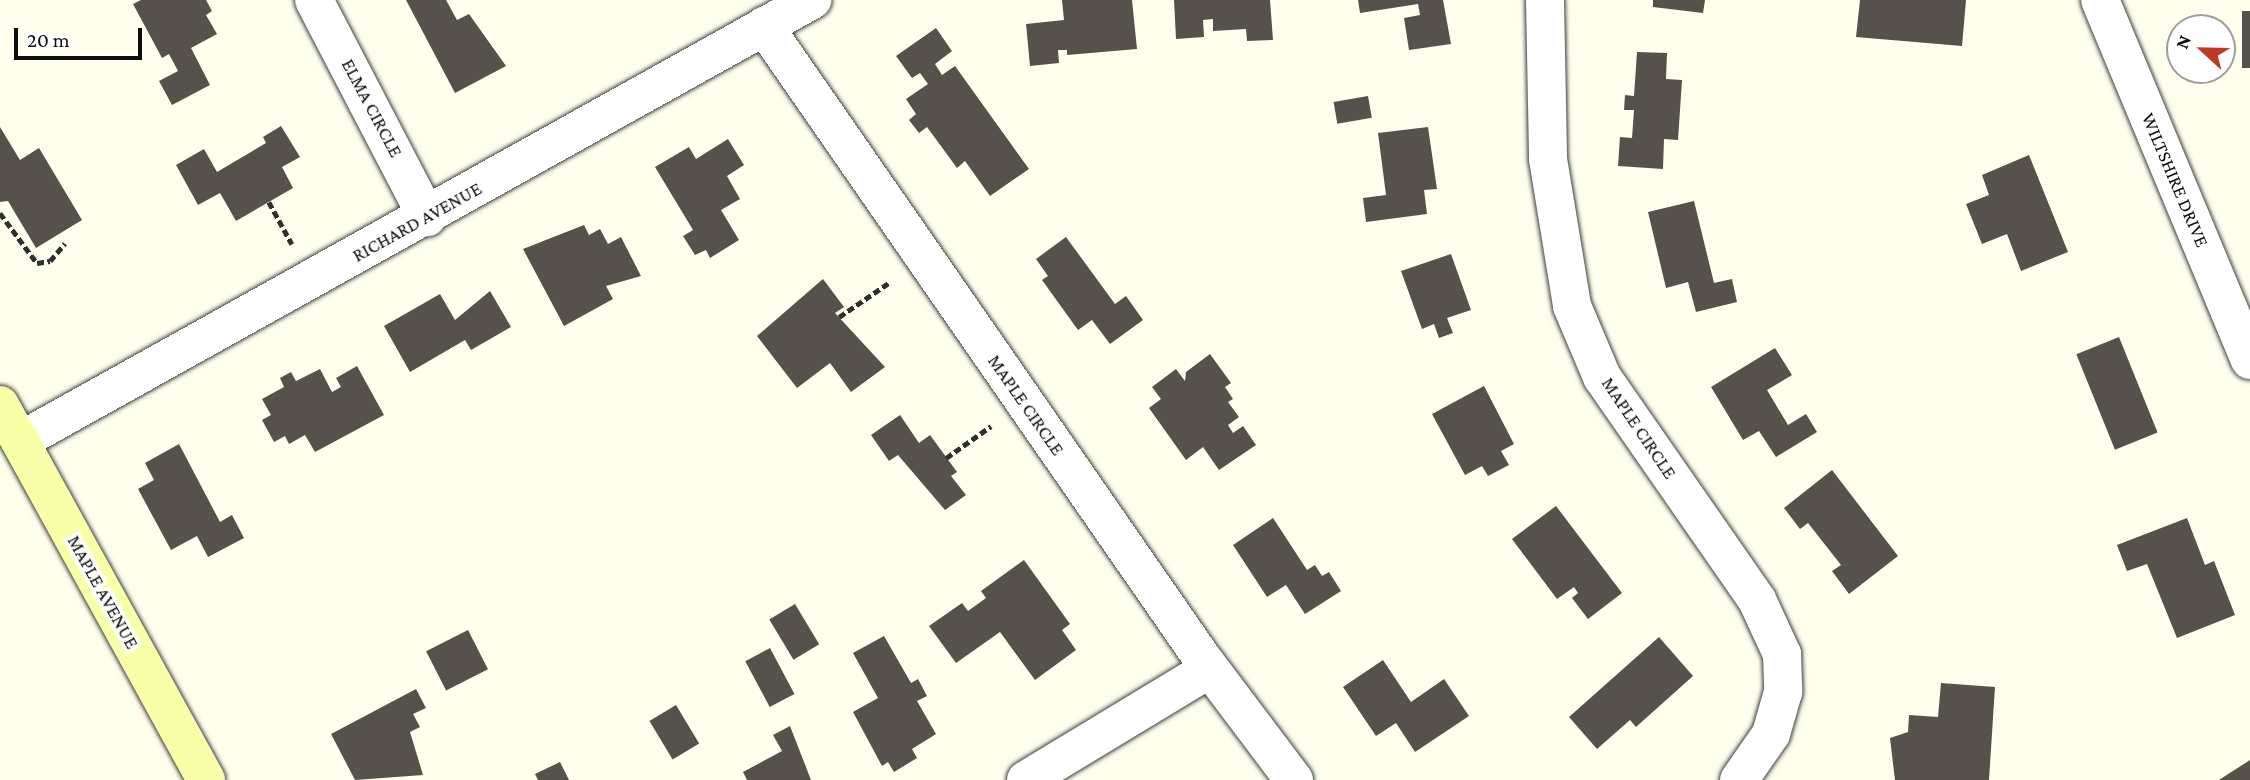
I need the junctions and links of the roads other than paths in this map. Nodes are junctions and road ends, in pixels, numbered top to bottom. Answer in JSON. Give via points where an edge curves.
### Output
{"nodes":[{"id":1,"x":314,"y":0,"type":"edge"},
{"id":2,"x":812,"y":0,"type":"edge"},
{"id":3,"x":1545,"y":0,"type":"edge"},
{"id":4,"x":2100,"y":0,"type":"edge"},
{"id":5,"x":764,"y":26,"type":"junction"},
{"id":6,"x":427,"y":217,"type":"junction"},
{"id":7,"x":2250,"y":360,"type":"edge"},
{"id":8,"x":0,"y":405,"type":"edge"},
{"id":9,"x":20,"y":441,"type":"junction"},
{"id":10,"x":1209,"y":668,"type":"junction"},
{"id":11,"x":206,"y":780,"type":"edge"},
{"id":12,"x":1026,"y":780,"type":"edge"},
{"id":13,"x":1294,"y":780,"type":"edge"},
{"id":14,"x":1739,"y":780,"type":"edge"}],
"edges":[{"from":1,"to":6,"type":"street","name":"ELMA CIRCLE"},
{"from":2,"to":5,"type":"street","name":"RICHARD AVENUE"},
{"from":3,"to":14,"type":"street","name":"MAPLE CIRCLE","via":[[1548,159],[1572,306],[1602,377],[1758,600],[1782,654],[1783,692],[1771,734]]},
{"from":4,"to":7,"type":"street","name":"WILTSHIRE DRIVE"},
{"from":5,"to":6,"type":"street","name":"RICHARD AVENUE"},
{"from":5,"to":10,"type":"street","name":"MAPLE CIRCLE"},
{"from":6,"to":9,"type":"street","name":"RICHARD AVENUE"},
{"from":8,"to":9,"type":"main road","name":"MAPLE AVENUE"},
{"from":9,"to":11,"type":"main road","name":"MAPLE AVENUE"},
{"from":10,"to":12,"type":"street"},
{"from":10,"to":13,"type":"street","name":"MAPLE CIRCLE"}]}
